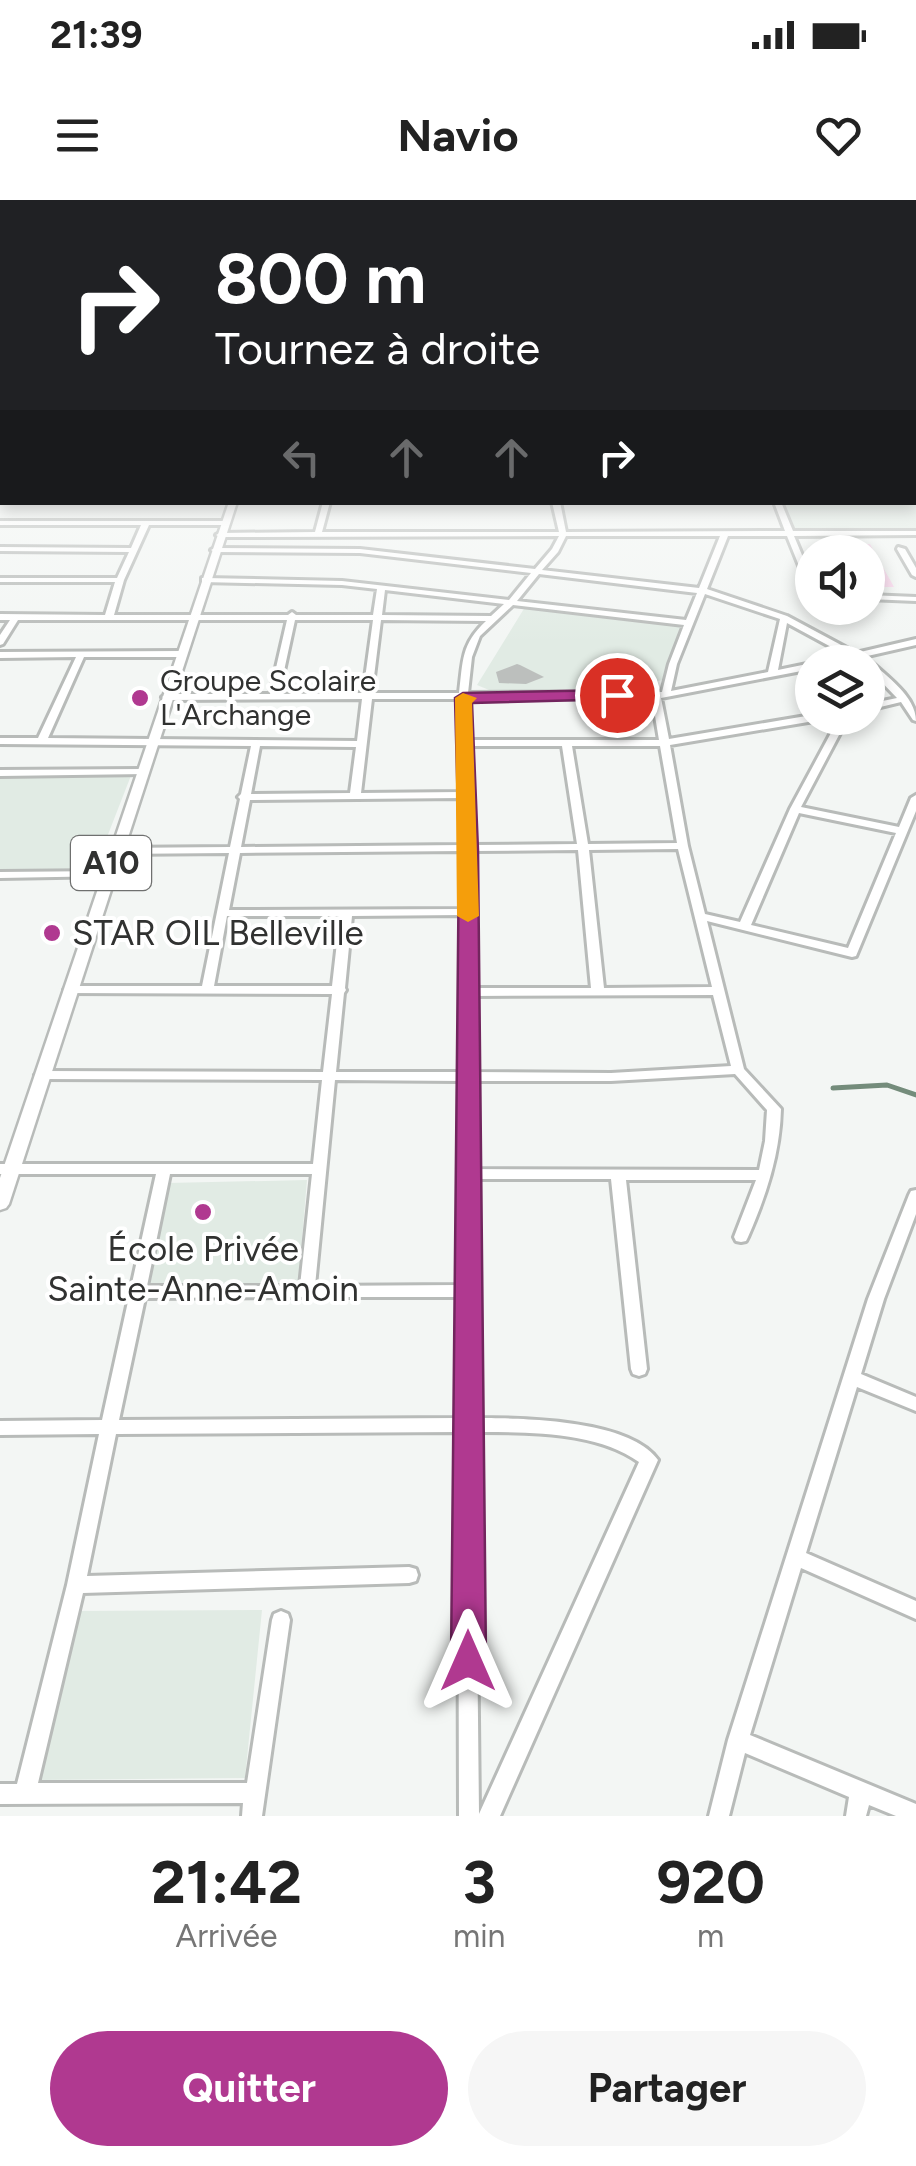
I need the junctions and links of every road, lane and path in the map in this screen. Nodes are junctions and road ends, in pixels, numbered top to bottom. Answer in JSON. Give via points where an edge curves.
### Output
{"nodes":[{"id":1,"x":231,"y":505,"type":"edge"},
{"id":2,"x":326,"y":505,"type":"edge"},
{"id":3,"x":557,"y":505,"type":"edge"},
{"id":4,"x":778,"y":505,"type":"edge"},
{"id":5,"x":0,"y":523,"type":"edge"},
{"id":6,"x":146,"y":524,"type":"junction"},
{"id":7,"x":222,"y":529,"type":"junction"},
{"id":8,"x":916,"y":533,"type":"edge"},
{"id":9,"x":318,"y":534,"type":"junction"},
{"id":10,"x":392,"y":534,"type":"junction"},
{"id":11,"x":725,"y":534,"type":"junction"},
{"id":12,"x":788,"y":534,"type":"junction"},
{"id":13,"x":564,"y":535,"type":"junction"},
{"id":14,"x":0,"y":549,"type":"edge"},
{"id":15,"x":901,"y":549,"type":"dead end"},
{"id":16,"x":134,"y":550,"type":"junction"},
{"id":17,"x":215,"y":550,"type":"junction"},
{"id":18,"x":795,"y":550,"type":"edge"},
{"id":19,"x":382,"y":554,"type":"junction"},
{"id":20,"x":537,"y":570,"type":"junction"},
{"id":21,"x":916,"y":575,"type":"edge"},
{"id":22,"x":0,"y":580,"type":"edge"},
{"id":23,"x":120,"y":580,"type":"junction"},
{"id":24,"x":206,"y":580,"type":"junction"},
{"id":25,"x":381,"y":587,"type":"junction"},
{"id":26,"x":704,"y":591,"type":"junction"},
{"id":27,"x":885,"y":598,"type":"edge"},
{"id":28,"x":916,"y":599,"type":"edge"},
{"id":29,"x":512,"y":600,"type":"junction"},
{"id":30,"x":194,"y":615,"type":"junction"},
{"id":31,"x":109,"y":616,"type":"junction"},
{"id":32,"x":292,"y":616,"type":"junction"},
{"id":33,"x":380,"y":616,"type":"junction"},
{"id":34,"x":0,"y":617,"type":"edge"},
{"id":35,"x":14,"y":618,"type":"junction"},
{"id":36,"x":490,"y":618,"type":"junction"},
{"id":37,"x":784,"y":618,"type":"junction"},
{"id":38,"x":691,"y":623,"type":"junction"},
{"id":39,"x":0,"y":642,"type":"edge"},
{"id":40,"x":916,"y":642,"type":"edge"},
{"id":41,"x":834,"y":645,"type":"edge"},
{"id":42,"x":885,"y":653,"type":"edge"},
{"id":43,"x":181,"y":654,"type":"junction"},
{"id":44,"x":0,"y":655,"type":"edge"},
{"id":45,"x":82,"y":655,"type":"junction"},
{"id":46,"x":795,"y":670,"type":"edge"},
{"id":47,"x":772,"y":675,"type":"junction"},
{"id":48,"x":885,"y":681,"type":"edge"},
{"id":49,"x":661,"y":694,"type":"junction"},
{"id":50,"x":167,"y":697,"type":"junction"},
{"id":51,"x":274,"y":697,"type":"junction"},
{"id":52,"x":369,"y":697,"type":"junction"},
{"id":53,"x":463,"y":698,"type":"junction"},
{"id":54,"x":904,"y":699,"type":"junction"},
{"id":55,"x":885,"y":703,"type":"edge"},
{"id":56,"x":916,"y":718,"type":"edge"},
{"id":57,"x":795,"y":721,"type":"edge"},
{"id":58,"x":834,"y":735,"type":"edge"},
{"id":59,"x":42,"y":741,"type":"junction"},
{"id":60,"x":0,"y":742,"type":"edge"},
{"id":61,"x":153,"y":743,"type":"junction"},
{"id":62,"x":466,"y":743,"type":"junction"},
{"id":63,"x":665,"y":743,"type":"junction"},
{"id":64,"x":256,"y":744,"type":"junction"},
{"id":65,"x":362,"y":744,"type":"junction"},
{"id":66,"x":567,"y":745,"type":"junction"},
{"id":67,"x":142,"y":772,"type":"junction"},
{"id":68,"x":0,"y":773,"type":"edge"},
{"id":69,"x":468,"y":795,"type":"junction"},
{"id":70,"x":243,"y":797,"type":"junction"},
{"id":71,"x":355,"y":797,"type":"junction"},
{"id":72,"x":916,"y":801,"type":"edge"},
{"id":73,"x":796,"y":809,"type":"junction"},
{"id":74,"x":902,"y":831,"type":"junction"},
{"id":75,"x":683,"y":846,"type":"junction"},
{"id":76,"x":583,"y":848,"type":"junction"},
{"id":77,"x":468,"y":850,"type":"junction"},
{"id":78,"x":115,"y":851,"type":"junction"},
{"id":79,"x":232,"y":851,"type":"junction"},
{"id":80,"x":108,"y":874,"type":"junction"},
{"id":81,"x":0,"y":875,"type":"edge"},
{"id":82,"x":468,"y":912,"type":"junction"},
{"id":83,"x":222,"y":913,"type":"junction"},
{"id":84,"x":346,"y":914,"type":"junction"},
{"id":85,"x":700,"y":916,"type":"junction"},
{"id":86,"x":744,"y":927,"type":"junction"},
{"id":87,"x":70,"y":990,"type":"junction"},
{"id":88,"x":207,"y":990,"type":"junction"},
{"id":89,"x":340,"y":990,"type":"junction"},
{"id":90,"x":718,"y":991,"type":"junction"},
{"id":91,"x":468,"y":992,"type":"junction"},
{"id":92,"x":598,"y":992,"type":"junction"},
{"id":93,"x":738,"y":1070,"type":"junction"},
{"id":94,"x":330,"y":1074,"type":"junction"},
{"id":95,"x":468,"y":1074,"type":"junction"},
{"id":96,"x":42,"y":1075,"type":"junction"},
{"id":97,"x":6,"y":1169,"type":"edge"},
{"id":98,"x":164,"y":1169,"type":"junction"},
{"id":99,"x":320,"y":1169,"type":"junction"},
{"id":100,"x":466,"y":1174,"type":"junction"},
{"id":101,"x":763,"y":1175,"type":"junction"},
{"id":102,"x":618,"y":1176,"type":"junction"},
{"id":103,"x":916,"y":1195,"type":"edge"},
{"id":104,"x":0,"y":1204,"type":"edge"},
{"id":105,"x":741,"y":1237,"type":"dead end"},
{"id":106,"x":137,"y":1292,"type":"junction"},
{"id":107,"x":307,"y":1292,"type":"junction"},
{"id":108,"x":468,"y":1292,"type":"junction"},
{"id":109,"x":639,"y":1369,"type":"dead end"},
{"id":110,"x":852,"y":1378,"type":"junction"},
{"id":111,"x":916,"y":1404,"type":"edge"},
{"id":112,"x":0,"y":1428,"type":"edge"},
{"id":113,"x":468,"y":1428,"type":"junction"},
{"id":114,"x":106,"y":1429,"type":"junction"},
{"id":115,"x":795,"y":1557,"type":"junction"},
{"id":116,"x":409,"y":1575,"type":"dead end"},
{"id":117,"x":76,"y":1585,"type":"junction"},
{"id":118,"x":916,"y":1610,"type":"edge"},
{"id":119,"x":280,"y":1620,"type":"dead end"},
{"id":120,"x":738,"y":1740,"type":"junction"},
{"id":121,"x":862,"y":1792,"type":"junction"},
{"id":122,"x":0,"y":1794,"type":"edge"},
{"id":123,"x":25,"y":1794,"type":"junction"},
{"id":124,"x":255,"y":1794,"type":"junction"},
{"id":125,"x":916,"y":1814,"type":"edge"},
{"id":126,"x":252,"y":1816,"type":"edge"},
{"id":127,"x":469,"y":1816,"type":"edge"},
{"id":128,"x":490,"y":1816,"type":"edge"},
{"id":129,"x":719,"y":1816,"type":"edge"},
{"id":130,"x":856,"y":1816,"type":"edge"}],
"edges":[{"from":1,"to":7,"type":"main road","number":"A10"},
{"from":2,"to":9,"type":"street"},
{"from":3,"to":13,"type":"street"},
{"from":4,"to":12,"type":"street"},
{"from":5,"to":6,"type":"street"},
{"from":6,"to":7,"type":"street"},
{"from":6,"to":16,"type":"street"},
{"from":7,"to":9,"type":"street"},
{"from":7,"to":17,"type":"main road","number":"A10"},
{"from":8,"to":12,"type":"street"},
{"from":9,"to":10,"type":"street"},
{"from":10,"to":13,"type":"street"},
{"from":10,"to":19,"type":"street"},
{"from":11,"to":12,"type":"street"},
{"from":11,"to":13,"type":"street"},
{"from":11,"to":26,"type":"street"},
{"from":12,"to":18,"type":"street"},
{"from":13,"to":20,"type":"street"},
{"from":14,"to":16,"type":"street"},
{"from":15,"to":21,"type":"street"},
{"from":16,"to":23,"type":"street"},
{"from":17,"to":19,"type":"street"},
{"from":17,"to":24,"type":"main road","number":"A10"},
{"from":19,"to":20,"type":"street"},
{"from":20,"to":26,"type":"street"},
{"from":20,"to":29,"type":"street"},
{"from":22,"to":23,"type":"street"},
{"from":23,"to":31,"type":"street"},
{"from":24,"to":25,"type":"street"},
{"from":24,"to":30,"type":"main road","number":"A10"},
{"from":25,"to":29,"type":"street"},
{"from":25,"to":33,"type":"street"},
{"from":26,"to":37,"type":"street"},
{"from":26,"to":38,"type":"street"},
{"from":27,"to":28,"type":"street"},
{"from":29,"to":36,"type":"street"},
{"from":29,"to":38,"type":"street"},
{"from":30,"to":31,"type":"street"},
{"from":30,"to":32,"type":"street"},
{"from":30,"to":43,"type":"main road","number":"A10"},
{"from":31,"to":35,"type":"street"},
{"from":32,"to":33,"type":"street"},
{"from":32,"to":51,"type":"street"},
{"from":33,"to":36,"type":"street"},
{"from":33,"to":52,"type":"street"},
{"from":34,"to":35,"type":"street"},
{"from":35,"to":39,"type":"street"},
{"from":36,"to":53,"type":"street","via":[[468,657]]},
{"from":37,"to":41,"type":"street"},
{"from":37,"to":47,"type":"street"},
{"from":38,"to":49,"type":"street"},
{"from":40,"to":42,"type":"street"},
{"from":43,"to":45,"type":"street"},
{"from":43,"to":50,"type":"main road","number":"A10"},
{"from":44,"to":45,"type":"street"},
{"from":45,"to":59,"type":"street"},
{"from":46,"to":47,"type":"street"},
{"from":47,"to":49,"type":"street"},
{"from":48,"to":54,"type":"street"},
{"from":49,"to":53,"type":"street"},
{"from":49,"to":63,"type":"street"},
{"from":50,"to":51,"type":"street"},
{"from":50,"to":61,"type":"main road","number":"A10"},
{"from":51,"to":52,"type":"street"},
{"from":52,"to":53,"type":"street"},
{"from":52,"to":65,"type":"street"},
{"from":53,"to":62,"type":"street"},
{"from":54,"to":55,"type":"street"},
{"from":54,"to":56,"type":"street"},
{"from":57,"to":63,"type":"street"},
{"from":58,"to":73,"type":"street"},
{"from":59,"to":60,"type":"street"},
{"from":59,"to":61,"type":"street"},
{"from":61,"to":64,"type":"street"},
{"from":61,"to":67,"type":"main road","number":"A10"},
{"from":62,"to":66,"type":"street"},
{"from":62,"to":69,"type":"street"},
{"from":63,"to":66,"type":"street"},
{"from":63,"to":75,"type":"street"},
{"from":64,"to":65,"type":"street"},
{"from":64,"to":70,"type":"street"},
{"from":65,"to":71,"type":"street"},
{"from":66,"to":76,"type":"street"},
{"from":67,"to":68,"type":"street"},
{"from":67,"to":78,"type":"main road","number":"A10"},
{"from":69,"to":71,"type":"street"},
{"from":69,"to":77,"type":"street"},
{"from":70,"to":71,"type":"street"},
{"from":70,"to":79,"type":"street"},
{"from":72,"to":74,"type":"street"},
{"from":73,"to":74,"type":"street"},
{"from":73,"to":86,"type":"street"},
{"from":74,"to":86,"type":"street","via":[[852,953]]},
{"from":75,"to":76,"type":"street"},
{"from":75,"to":85,"type":"street"},
{"from":76,"to":77,"type":"street"},
{"from":76,"to":92,"type":"street"},
{"from":77,"to":79,"type":"street"},
{"from":77,"to":82,"type":"street"},
{"from":78,"to":79,"type":"street"},
{"from":78,"to":80,"type":"main road","number":"A10"},
{"from":79,"to":83,"type":"street"},
{"from":80,"to":81,"type":"street"},
{"from":80,"to":87,"type":"main road","number":"A10"},
{"from":82,"to":84,"type":"street"},
{"from":82,"to":91,"type":"street"},
{"from":83,"to":84,"type":"street"},
{"from":83,"to":88,"type":"street"},
{"from":84,"to":89,"type":"street"},
{"from":85,"to":86,"type":"street"},
{"from":85,"to":90,"type":"street"},
{"from":87,"to":88,"type":"street"},
{"from":87,"to":96,"type":"main road","number":"A10"},
{"from":88,"to":89,"type":"street"},
{"from":89,"to":94,"type":"street"},
{"from":90,"to":92,"type":"street"},
{"from":90,"to":93,"type":"street"},
{"from":91,"to":92,"type":"street"},
{"from":91,"to":95,"type":"street"},
{"from":93,"to":95,"type":"street","via":[[611,1077]]},
{"from":93,"to":101,"type":"street","via":[[774,1108]]},
{"from":94,"to":95,"type":"street"},
{"from":94,"to":96,"type":"street"},
{"from":94,"to":99,"type":"street"},
{"from":95,"to":100,"type":"street"},
{"from":96,"to":97,"type":"main road","number":"A10"},
{"from":97,"to":98,"type":"street"},
{"from":97,"to":104,"type":"main road","number":"A10"},
{"from":98,"to":99,"type":"street"},
{"from":98,"to":106,"type":"street"},
{"from":99,"to":107,"type":"street"},
{"from":100,"to":102,"type":"street"},
{"from":100,"to":108,"type":"street"},
{"from":101,"to":102,"type":"street"},
{"from":101,"to":105,"type":"street"},
{"from":102,"to":109,"type":"street"},
{"from":103,"to":110,"type":"street"},
{"from":106,"to":107,"type":"street"},
{"from":106,"to":114,"type":"street"},
{"from":107,"to":108,"type":"street"},
{"from":108,"to":113,"type":"street"},
{"from":110,"to":111,"type":"street"},
{"from":110,"to":115,"type":"street"},
{"from":112,"to":114,"type":"street"},
{"from":113,"to":114,"type":"street"},
{"from":113,"to":127,"type":"street"},
{"from":113,"to":128,"type":"street","via":[[554,1429],[619,1442],[649,1460]]},
{"from":114,"to":117,"type":"street"},
{"from":115,"to":118,"type":"street"},
{"from":115,"to":120,"type":"street"},
{"from":116,"to":117,"type":"street"},
{"from":117,"to":123,"type":"street"},
{"from":119,"to":124,"type":"street"},
{"from":120,"to":121,"type":"street"},
{"from":120,"to":129,"type":"street"},
{"from":121,"to":125,"type":"street"},
{"from":121,"to":130,"type":"street"},
{"from":122,"to":123,"type":"street"},
{"from":123,"to":124,"type":"street"},
{"from":124,"to":126,"type":"street"}]}
